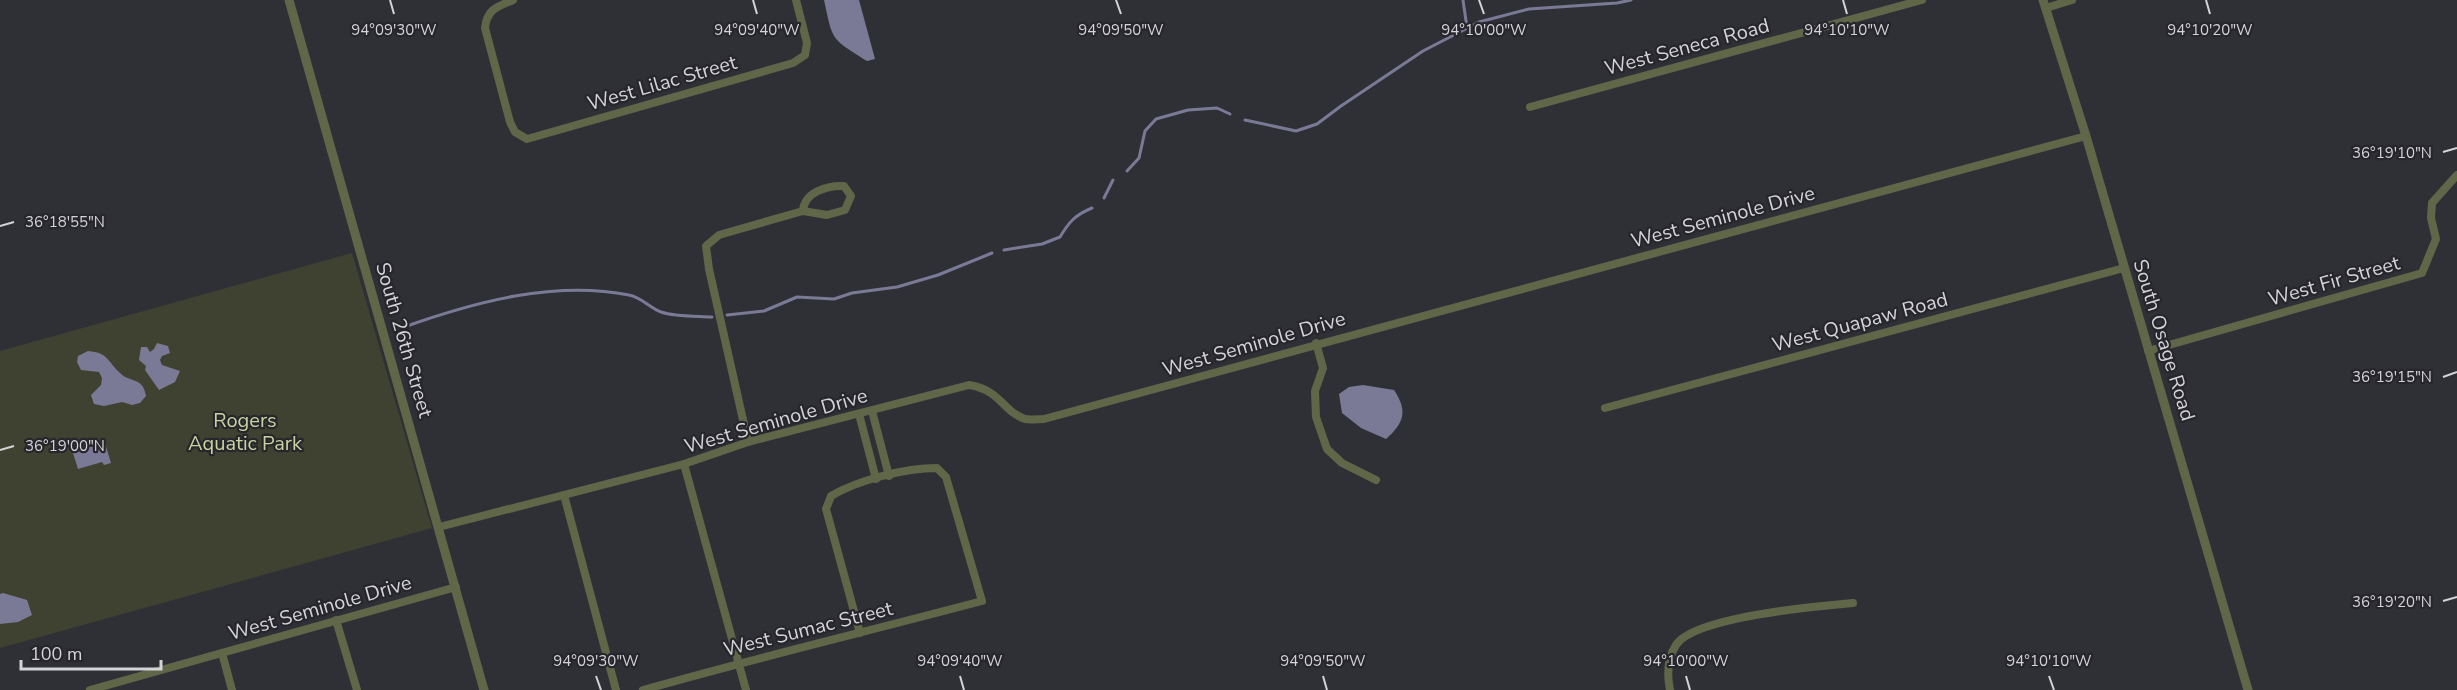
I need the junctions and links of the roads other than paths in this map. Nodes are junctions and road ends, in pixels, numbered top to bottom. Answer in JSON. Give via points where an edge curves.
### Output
{"nodes":[{"id":1,"x":288,"y":0,"type":"edge"},
{"id":2,"x":513,"y":0,"type":"edge"},
{"id":3,"x":796,"y":0,"type":"edge"},
{"id":4,"x":1922,"y":0,"type":"edge"},
{"id":5,"x":2072,"y":0,"type":"edge"},
{"id":6,"x":2045,"y":4,"type":"edge"},
{"id":7,"x":1530,"y":106,"type":"dead end"},
{"id":8,"x":2086,"y":136,"type":"junction"},
{"id":9,"x":2457,"y":175,"type":"edge"},
{"id":10,"x":803,"y":211,"type":"junction"},
{"id":11,"x":2124,"y":268,"type":"junction"},
{"id":12,"x":1316,"y":343,"type":"junction"},
{"id":13,"x":2148,"y":351,"type":"junction"},
{"id":14,"x":1605,"y":408,"type":"dead end"},
{"id":15,"x":872,"y":411,"type":"junction"},
{"id":16,"x":859,"y":414,"type":"junction"},
{"id":17,"x":748,"y":442,"type":"junction"},
{"id":18,"x":684,"y":464,"type":"junction"},
{"id":19,"x":889,"y":476,"type":"junction"},
{"id":20,"x":876,"y":479,"type":"junction"},
{"id":21,"x":1376,"y":480,"type":"dead end"},
{"id":22,"x":564,"y":495,"type":"junction"},
{"id":23,"x":439,"y":527,"type":"junction"},
{"id":24,"x":456,"y":587,"type":"junction"},
{"id":25,"x":1852,"y":603,"type":"dead end"},
{"id":26,"x":336,"y":620,"type":"junction"},
{"id":27,"x":861,"y":633,"type":"junction"},
{"id":28,"x":222,"y":653,"type":"junction"},
{"id":29,"x":738,"y":663,"type":"junction"},
{"id":30,"x":106,"y":688,"type":"edge"},
{"id":31,"x":90,"y":690,"type":"edge"},
{"id":32,"x":231,"y":690,"type":"edge"},
{"id":33,"x":357,"y":690,"type":"edge"},
{"id":34,"x":484,"y":690,"type":"edge"},
{"id":35,"x":616,"y":690,"type":"edge"},
{"id":36,"x":643,"y":690,"type":"edge"},
{"id":37,"x":746,"y":690,"type":"edge"},
{"id":38,"x":1670,"y":690,"type":"edge"},
{"id":39,"x":2248,"y":690,"type":"edge"}],
"edges":[{"from":1,"to":23,"type":"street","name":"South 26th Street"},
{"from":2,"to":3,"type":"street","name":"West Lilac Street","via":[[494,8],[486,17],[485,28],[510,122],[515,132],[527,139],[793,63],[804,55],[807,44]]},
{"from":4,"to":7,"type":"street","name":"West Seneca Road"},
{"from":5,"to":6,"type":"street"},
{"from":6,"to":8,"type":"street","name":"South Osage Road"},
{"from":8,"to":11,"type":"street","name":"South Osage Road"},
{"from":8,"to":12,"type":"street","name":"West Seminole Drive"},
{"from":9,"to":13,"type":"street","name":"West Fir Street","via":[[2432,203],[2436,239],[2422,273]]},
{"from":10,"to":10,"type":"street","via":[[834,215],[845,210],[851,196],[844,186],[826,188],[806,200]]},
{"from":10,"to":17,"type":"street","via":[[719,235],[706,246]]},
{"from":11,"to":13,"type":"street","name":"South Osage Road"},
{"from":11,"to":14,"type":"street","name":"West Quapaw Road"},
{"from":12,"to":15,"type":"street","name":"West Seminole Drive","via":[[1044,419],[1027,420],[985,387],[969,385]]},
{"from":12,"to":21,"type":"street","via":[[1323,368],[1315,391],[1316,417],[1327,448],[1342,463]]},
{"from":13,"to":39,"type":"street","name":"South Osage Road"},
{"from":15,"to":16,"type":"street","name":"West Seminole Drive"},
{"from":15,"to":19,"type":"street"},
{"from":16,"to":17,"type":"street","name":"West Seminole Drive"},
{"from":16,"to":20,"type":"street"},
{"from":17,"to":18,"type":"street","name":"West Seminole Drive"},
{"from":18,"to":22,"type":"street","name":"West Seminole Drive"},
{"from":18,"to":29,"type":"street"},
{"from":19,"to":20,"type":"street"},
{"from":19,"to":27,"type":"street","name":"West Sumac Street","via":[[918,468],[936,468],[946,477],[981,601]]},
{"from":20,"to":27,"type":"street","via":[[831,496],[826,510]]},
{"from":22,"to":23,"type":"street","name":"West Seminole Drive"},
{"from":22,"to":35,"type":"street"},
{"from":23,"to":24,"type":"street","name":"South 26th Street"},
{"from":24,"to":26,"type":"street","name":"West Seminole Drive"},
{"from":24,"to":34,"type":"street","name":"South 26th Street"},
{"from":25,"to":38,"type":"street","via":[[1781,610],[1686,635],[1676,645],[1668,665]]},
{"from":26,"to":28,"type":"street","name":"West Seminole Drive"},
{"from":26,"to":33,"type":"street"},
{"from":27,"to":29,"type":"street","name":"West Sumac Street"},
{"from":28,"to":30,"type":"street","name":"West Seminole Drive"},
{"from":28,"to":32,"type":"street"},
{"from":29,"to":36,"type":"street","name":"West Sumac Street"},
{"from":29,"to":37,"type":"street"},
{"from":30,"to":31,"type":"street","name":"West Seminole Drive"}]}
